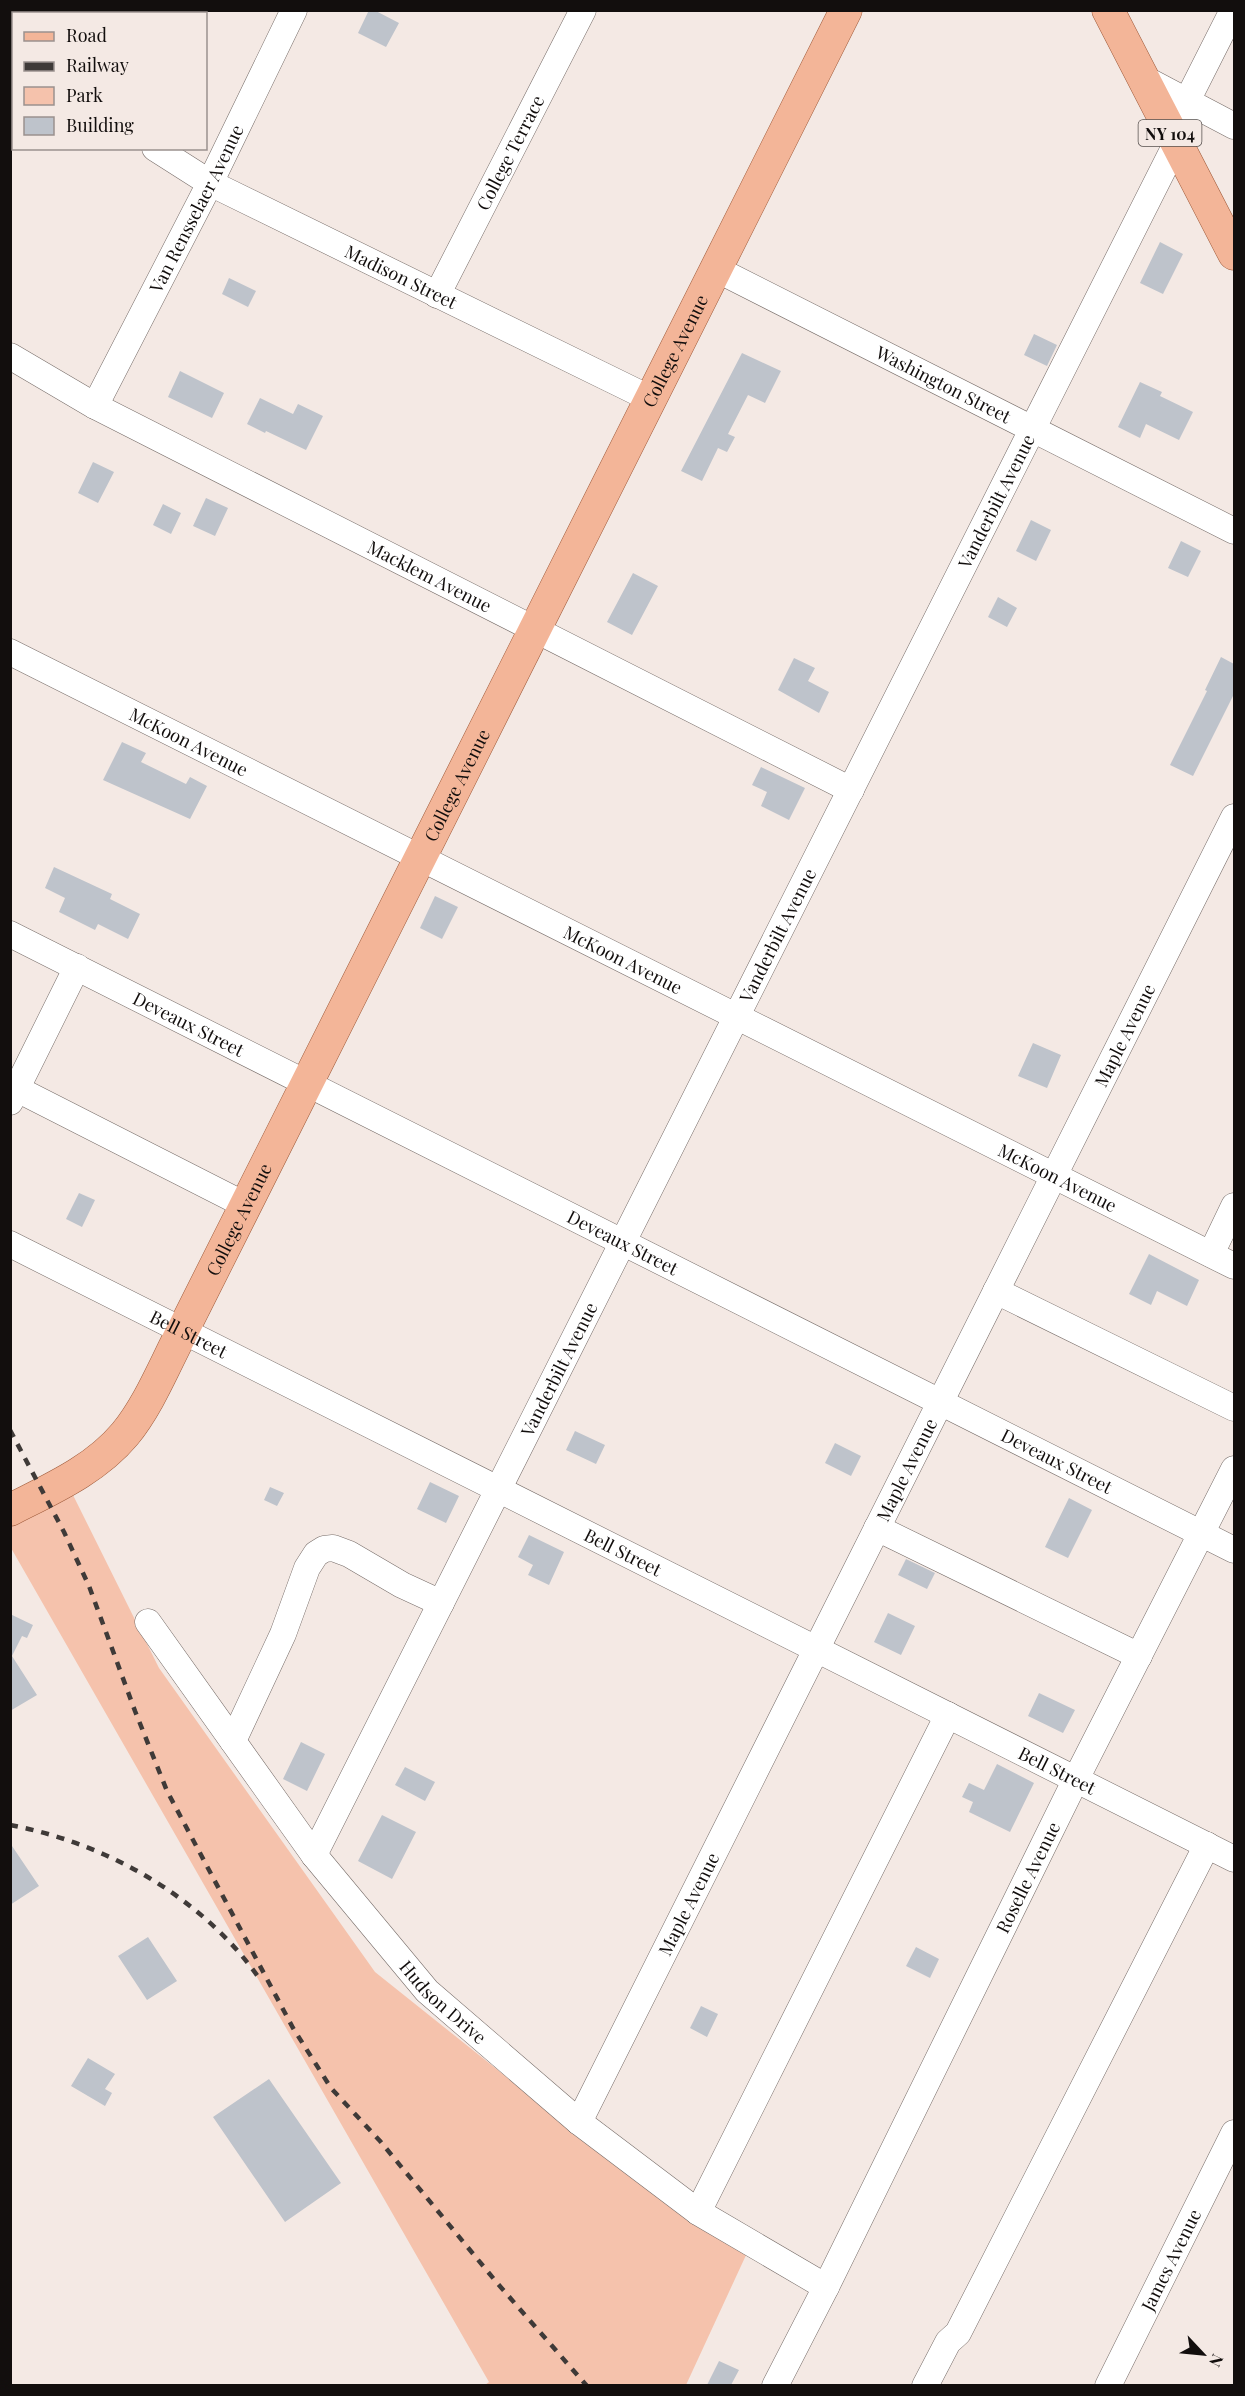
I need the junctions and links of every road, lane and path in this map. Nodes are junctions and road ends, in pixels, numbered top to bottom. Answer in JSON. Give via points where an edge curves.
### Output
{"nodes":[{"id":1,"x":294,"y":10,"type":"edge"},
{"id":2,"x":583,"y":10,"type":"edge"},
{"id":3,"x":846,"y":10,"type":"edge"},
{"id":4,"x":1108,"y":10,"type":"edge"},
{"id":5,"x":1233,"y":10,"type":"edge"},
{"id":6,"x":1143,"y":78,"type":"junction"},
{"id":7,"x":1187,"y":101,"type":"junction"},
{"id":8,"x":1234,"y":126,"type":"edge"},
{"id":9,"x":1176,"y":144,"type":"junction"},
{"id":10,"x":158,"y":150,"type":"edge"},
{"id":11,"x":210,"y":183,"type":"junction"},
{"id":12,"x":1234,"y":254,"type":"edge"},
{"id":13,"x":716,"y":269,"type":"junction"},
{"id":14,"x":437,"y":294,"type":"junction"},
{"id":15,"x":10,"y":356,"type":"edge"},
{"id":16,"x":651,"y":399,"type":"junction"},
{"id":17,"x":95,"y":406,"type":"junction"},
{"id":18,"x":1033,"y":429,"type":"junction"},
{"id":19,"x":1234,"y":531,"type":"edge"},
{"id":20,"x":535,"y":628,"type":"junction"},
{"id":21,"x":10,"y":652,"type":"edge"},
{"id":22,"x":851,"y":790,"type":"junction"},
{"id":23,"x":1234,"y":817,"type":"edge"},
{"id":24,"x":420,"y":857,"type":"junction"},
{"id":25,"x":10,"y":934,"type":"edge"},
{"id":26,"x":77,"y":968,"type":"junction"},
{"id":27,"x":737,"y":1016,"type":"junction"},
{"id":28,"x":307,"y":1083,"type":"junction"},
{"id":29,"x":14,"y":1095,"type":"edge"},
{"id":30,"x":1054,"y":1175,"type":"junction"},
{"id":31,"x":245,"y":1205,"type":"junction"},
{"id":32,"x":1234,"y":1206,"type":"edge"},
{"id":33,"x":623,"y":1242,"type":"junction"},
{"id":34,"x":10,"y":1244,"type":"edge"},
{"id":35,"x":1211,"y":1254,"type":"junction"},
{"id":36,"x":1234,"y":1266,"type":"edge"},
{"id":37,"x":996,"y":1291,"type":"junction"},
{"id":38,"x":183,"y":1330,"type":"junction"},
{"id":39,"x":941,"y":1402,"type":"junction"},
{"id":40,"x":1234,"y":1408,"type":"edge"},
{"id":41,"x":1234,"y":1470,"type":"edge"},
{"id":42,"x":499,"y":1489,"type":"junction"},
{"id":43,"x":10,"y":1510,"type":"edge"},
{"id":44,"x":877,"y":1528,"type":"junction"},
{"id":45,"x":1202,"y":1534,"type":"junction"},
{"id":46,"x":1234,"y":1550,"type":"edge"},
{"id":47,"x":441,"y":1603,"type":"junction"},
{"id":48,"x":148,"y":1622,"type":"dead end"},
{"id":49,"x":817,"y":1649,"type":"junction"},
{"id":50,"x":1139,"y":1656,"type":"junction"},
{"id":51,"x":948,"y":1715,"type":"junction"},
{"id":52,"x":233,"y":1741,"type":"junction"},
{"id":53,"x":1076,"y":1779,"type":"junction"},
{"id":54,"x":1207,"y":1845,"type":"junction"},
{"id":55,"x":314,"y":1855,"type":"junction"},
{"id":56,"x":1234,"y":1859,"type":"edge"},
{"id":57,"x":579,"y":2121,"type":"junction"},
{"id":58,"x":1234,"y":2133,"type":"edge"},
{"id":59,"x":698,"y":2212,"type":"junction"},
{"id":60,"x":826,"y":2288,"type":"junction"},
{"id":61,"x":775,"y":2385,"type":"edge"},
{"id":62,"x":925,"y":2385,"type":"edge"},
{"id":63,"x":1108,"y":2385,"type":"edge"}],
"edges":[{"from":1,"to":11,"type":"street","name":"Van Rensselaer Avenue"},
{"from":2,"to":14,"type":"street","name":"College Terrace"},
{"from":3,"to":13,"type":"main road","name":"College Avenue"},
{"from":4,"to":6,"type":"main road","number":"NY 104"},
{"from":5,"to":7,"type":"street","name":"Vanderbilt Avenue"},
{"from":6,"to":7,"type":"street"},
{"from":6,"to":9,"type":"main road","number":"NY 104"},
{"from":7,"to":8,"type":"street"},
{"from":7,"to":9,"type":"street","name":"Vanderbilt Avenue"},
{"from":9,"to":12,"type":"main road","number":"NY 104"},
{"from":9,"to":18,"type":"street","name":"Vanderbilt Avenue"},
{"from":10,"to":11,"type":"street","name":"Madison Street"},
{"from":11,"to":14,"type":"street","name":"Madison Street"},
{"from":11,"to":17,"type":"street","name":"Van Rensselaer Avenue"},
{"from":13,"to":16,"type":"main road","name":"College Avenue"},
{"from":13,"to":18,"type":"street","name":"Washington Street"},
{"from":14,"to":16,"type":"street","name":"Madison Street"},
{"from":15,"to":17,"type":"street","name":"Macklem Avenue"},
{"from":16,"to":20,"type":"main road","name":"College Avenue"},
{"from":17,"to":20,"type":"street","name":"Macklem Avenue"},
{"from":18,"to":19,"type":"street","name":"Washington Street"},
{"from":18,"to":22,"type":"street","name":"Vanderbilt Avenue"},
{"from":20,"to":22,"type":"street","name":"Macklem Avenue"},
{"from":20,"to":24,"type":"main road","name":"College Avenue"},
{"from":21,"to":24,"type":"street","name":"McKoon Avenue"},
{"from":22,"to":27,"type":"street","name":"Vanderbilt Avenue"},
{"from":23,"to":30,"type":"street","name":"Maple Avenue"},
{"from":24,"to":27,"type":"street","name":"McKoon Avenue"},
{"from":24,"to":28,"type":"main road","name":"College Avenue"},
{"from":25,"to":26,"type":"street","name":"Deveaux Street"},
{"from":26,"to":28,"type":"street","name":"Deveaux Street"},
{"from":26,"to":29,"type":"street"},
{"from":27,"to":30,"type":"street","name":"McKoon Avenue"},
{"from":27,"to":33,"type":"street","name":"Vanderbilt Avenue"},
{"from":28,"to":31,"type":"main road","name":"College Avenue"},
{"from":28,"to":33,"type":"street","name":"Deveaux Street"},
{"from":29,"to":31,"type":"street"},
{"from":30,"to":35,"type":"street","name":"McKoon Avenue"},
{"from":30,"to":37,"type":"street","name":"Maple Avenue"},
{"from":31,"to":38,"type":"main road","name":"College Avenue"},
{"from":32,"to":35,"type":"street"},
{"from":33,"to":39,"type":"street","name":"Deveaux Street"},
{"from":33,"to":42,"type":"street","name":"Vanderbilt Avenue"},
{"from":34,"to":38,"type":"street","name":"Bell Street"},
{"from":35,"to":36,"type":"street","name":"McKoon Avenue"},
{"from":37,"to":39,"type":"street","name":"Maple Avenue"},
{"from":37,"to":40,"type":"street"},
{"from":38,"to":42,"type":"street","name":"Bell Street"},
{"from":38,"to":43,"type":"main road","name":"College Avenue","via":[[137,1415],[117,1443],[80,1472]]},
{"from":39,"to":44,"type":"street","name":"Maple Avenue"},
{"from":39,"to":45,"type":"street","name":"Deveaux Street"},
{"from":41,"to":45,"type":"street","name":"Roselle Avenue"},
{"from":42,"to":47,"type":"street","name":"Vanderbilt Avenue"},
{"from":42,"to":49,"type":"street","name":"Bell Street"},
{"from":44,"to":49,"type":"street","name":"Maple Avenue"},
{"from":44,"to":50,"type":"street"},
{"from":45,"to":46,"type":"street","name":"Deveaux Street"},
{"from":45,"to":50,"type":"street","name":"Roselle Avenue"},
{"from":47,"to":52,"type":"street","via":[[349,1554],[333,1548],[316,1554]]},
{"from":47,"to":55,"type":"street","name":"Vanderbilt Avenue"},
{"from":48,"to":52,"type":"street","name":"Hudson Drive"},
{"from":49,"to":51,"type":"street","name":"Bell Street"},
{"from":49,"to":57,"type":"street","name":"Maple Avenue"},
{"from":50,"to":53,"type":"street","name":"Roselle Avenue"},
{"from":51,"to":53,"type":"street","name":"Bell Street"},
{"from":51,"to":59,"type":"street"},
{"from":52,"to":55,"type":"street","name":"Hudson Drive"},
{"from":53,"to":54,"type":"street","name":"Bell Street"},
{"from":53,"to":60,"type":"street","name":"Roselle Avenue"},
{"from":54,"to":56,"type":"street","name":"Bell Street"},
{"from":54,"to":62,"type":"street","via":[[958,2333],[948,2342]]},
{"from":55,"to":57,"type":"street","name":"Hudson Drive","via":[[427,1991]]},
{"from":57,"to":59,"type":"street","name":"Hudson Drive"},
{"from":58,"to":63,"type":"street","name":"James Avenue"},
{"from":59,"to":60,"type":"street","name":"Hudson Drive"},
{"from":60,"to":61,"type":"street","name":"Roselle Avenue"}]}
